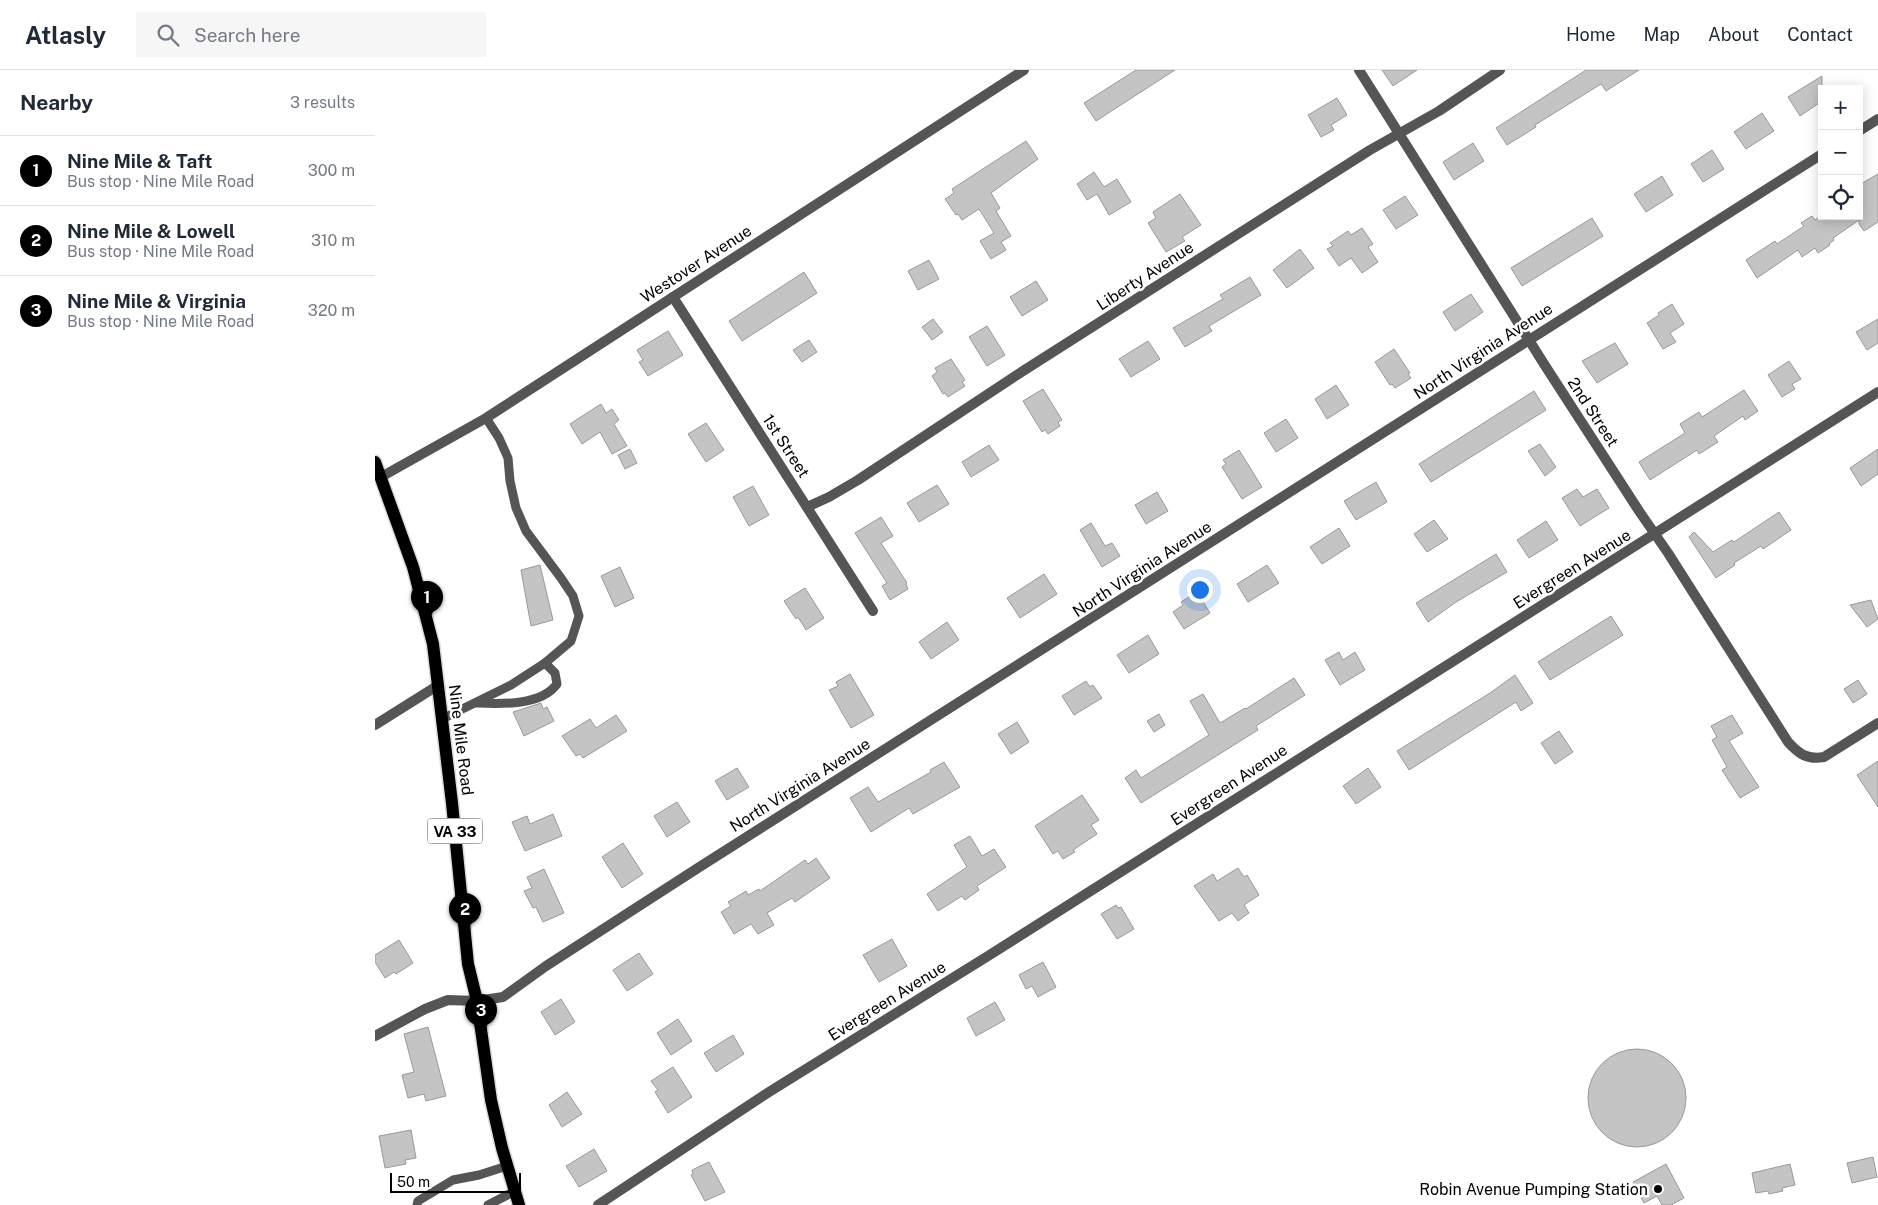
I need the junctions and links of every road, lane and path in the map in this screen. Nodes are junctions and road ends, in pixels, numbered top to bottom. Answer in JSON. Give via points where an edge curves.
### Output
{"nodes":[{"id":1,"x":1025,"y":70,"type":"edge"},
{"id":2,"x":1359,"y":70,"type":"edge"},
{"id":3,"x":1500,"y":70,"type":"edge"},
{"id":4,"x":1878,"y":119,"type":"edge"},
{"id":5,"x":1861,"y":130,"type":"edge"},
{"id":6,"x":1399,"y":134,"type":"junction"},
{"id":7,"x":1818,"y":157,"type":"edge"},
{"id":8,"x":673,"y":297,"type":"junction"},
{"id":9,"x":1529,"y":339,"type":"junction"},
{"id":10,"x":1878,"y":392,"type":"edge"},
{"id":11,"x":485,"y":418,"type":"junction"},
{"id":12,"x":375,"y":462,"type":"edge"},
{"id":13,"x":381,"y":478,"type":"junction"},
{"id":14,"x":807,"y":506,"type":"junction"},
{"id":15,"x":1656,"y":534,"type":"junction"},
{"id":16,"x":873,"y":611,"type":"dead end"},
{"id":17,"x":545,"y":663,"type":"junction"},
{"id":18,"x":437,"y":686,"type":"junction"},
{"id":19,"x":474,"y":703,"type":"junction"},
{"id":20,"x":442,"y":719,"type":"junction"},
{"id":21,"x":1878,"y":723,"type":"edge"},
{"id":22,"x":375,"y":725,"type":"edge"},
{"id":23,"x":477,"y":1001,"type":"junction"},
{"id":24,"x":375,"y":1036,"type":"edge"},
{"id":25,"x":507,"y":1166,"type":"junction"},
{"id":26,"x":515,"y":1191,"type":"junction"},
{"id":27,"x":417,"y":1205,"type":"edge"},
{"id":28,"x":488,"y":1205,"type":"edge"},
{"id":29,"x":519,"y":1205,"type":"edge"},
{"id":30,"x":598,"y":1205,"type":"edge"}],
"edges":[{"from":1,"to":8,"type":"street","name":"Westover Avenue"},
{"from":2,"to":6,"type":"street","name":"2nd Street"},
{"from":3,"to":6,"type":"street","name":"Liberty Avenue"},
{"from":4,"to":5,"type":"street"},
{"from":6,"to":9,"type":"street","name":"2nd Street"},
{"from":6,"to":14,"type":"street","name":"Liberty Avenue","via":[[858,480]]},
{"from":7,"to":9,"type":"street","name":"North Virginia Avenue"},
{"from":8,"to":11,"type":"street","name":"Westover Avenue"},
{"from":8,"to":14,"type":"street","name":"1st Street"},
{"from":9,"to":15,"type":"street","name":"2nd Street"},
{"from":9,"to":23,"type":"street","name":"North Virginia Avenue","via":[[701,866],[503,998]]},
{"from":10,"to":15,"type":"street","name":"Evergreen Avenue"},
{"from":11,"to":13,"type":"street","name":"Westover Avenue"},
{"from":11,"to":17,"type":"lane","via":[[508,458],[509,481],[525,531],[573,596],[579,616],[571,641]]},
{"from":12,"to":13,"type":"main road","name":"Nine Mile Road","number":"VA 33"},
{"from":13,"to":18,"type":"main road","name":"Nine Mile Road","number":"VA 33","via":[[413,567],[433,644]]},
{"from":14,"to":16,"type":"street","name":"1st Street"},
{"from":15,"to":21,"type":"street","name":"2nd Street","via":[[1798,753],[1814,759],[1824,757]]},
{"from":15,"to":30,"type":"street","name":"Evergreen Avenue","via":[[769,1092]]},
{"from":17,"to":19,"type":"lane"},
{"from":17,"to":19,"type":"lane","via":[[555,673],[557,684],[551,692],[510,705]]},
{"from":18,"to":20,"type":"main road","name":"Nine Mile Road","number":"VA 33"},
{"from":18,"to":22,"type":"street"},
{"from":19,"to":20,"type":"lane"},
{"from":20,"to":23,"type":"main road","name":"Nine Mile Road","number":"VA 33","via":[[468,964]]},
{"from":23,"to":24,"type":"street","name":"North Virginia Avenue","via":[[448,1000]]},
{"from":23,"to":25,"type":"main road","name":"Nine Mile Road","number":"VA 33","via":[[491,1100]]},
{"from":25,"to":26,"type":"main road","name":"Nine Mile Road","number":"VA 33"},
{"from":25,"to":27,"type":"lane","via":[[453,1180],[418,1201]]},
{"from":26,"to":28,"type":"lane"},
{"from":26,"to":29,"type":"main road","name":"Nine Mile Road","number":"VA 33"}]}
